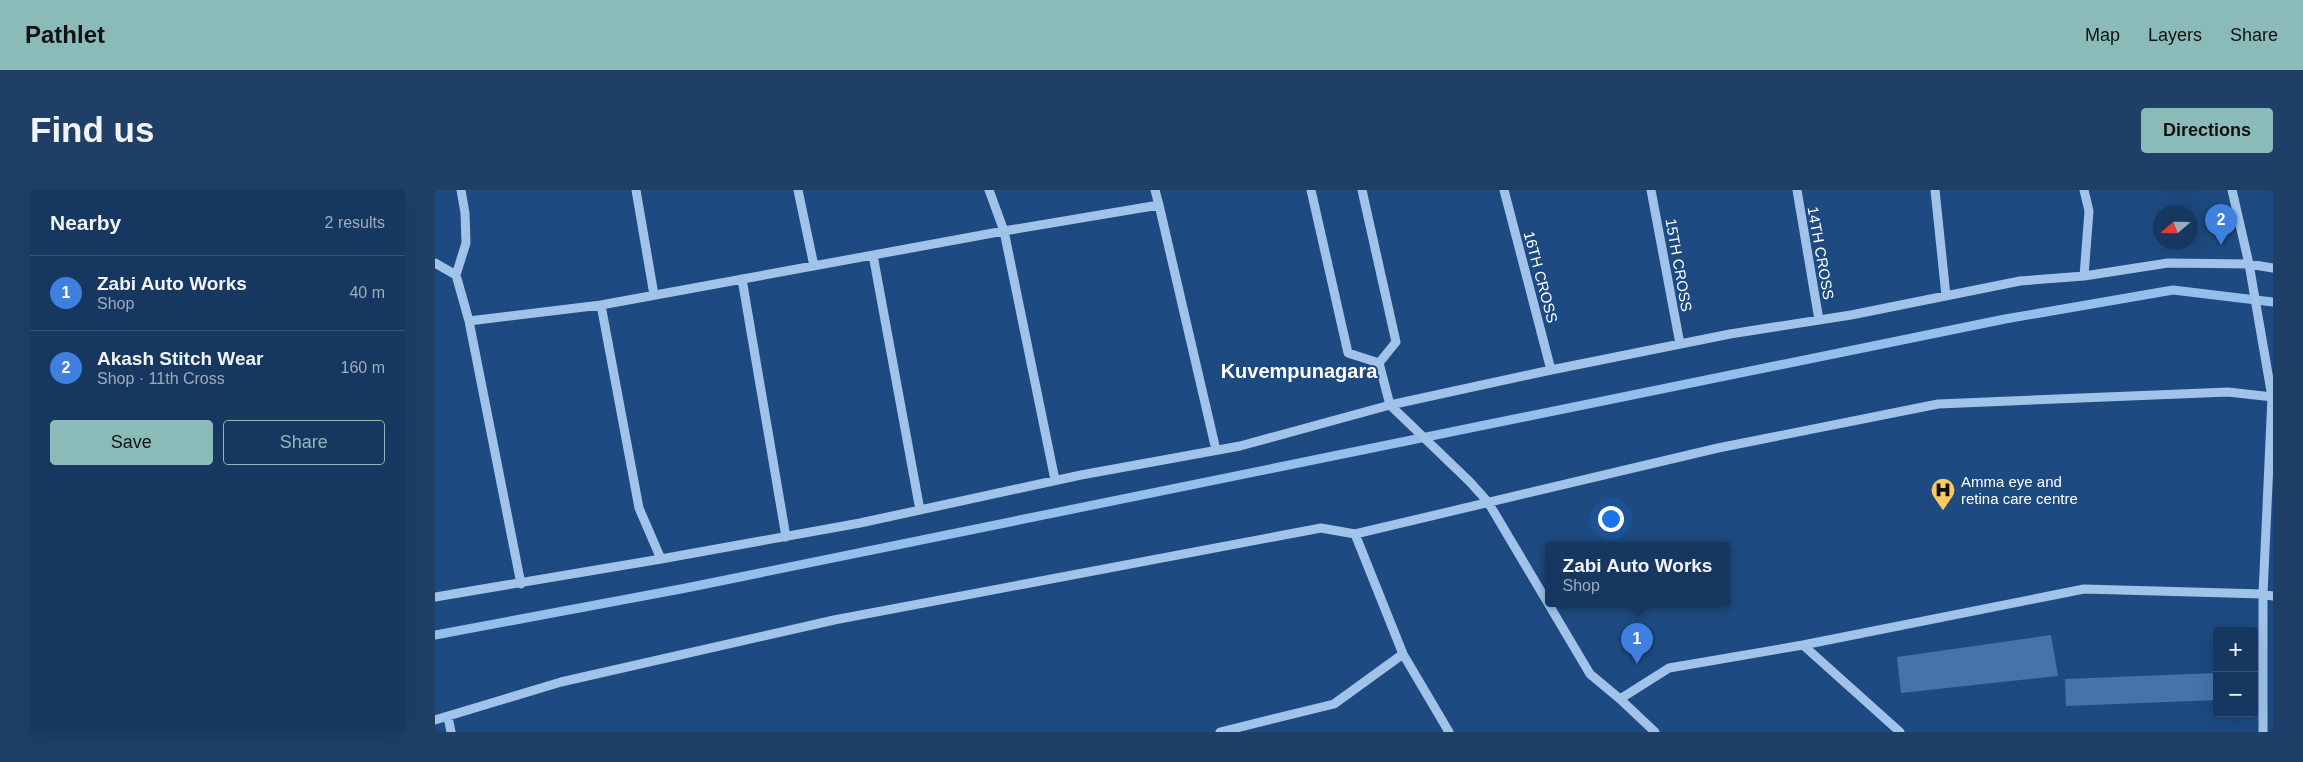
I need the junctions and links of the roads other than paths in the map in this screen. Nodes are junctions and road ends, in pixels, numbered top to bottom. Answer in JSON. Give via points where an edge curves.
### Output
{"nodes":[{"id":1,"x":461,"y":190,"type":"edge"},
{"id":2,"x":636,"y":190,"type":"edge"},
{"id":3,"x":798,"y":190,"type":"edge"},
{"id":4,"x":989,"y":190,"type":"edge"},
{"id":5,"x":1155,"y":190,"type":"edge"},
{"id":6,"x":1311,"y":190,"type":"edge"},
{"id":7,"x":1362,"y":190,"type":"edge"},
{"id":8,"x":1504,"y":190,"type":"edge"},
{"id":9,"x":1651,"y":190,"type":"edge"},
{"id":10,"x":1797,"y":190,"type":"edge"},
{"id":11,"x":1935,"y":190,"type":"edge"},
{"id":12,"x":2084,"y":190,"type":"edge"},
{"id":13,"x":2232,"y":190,"type":"edge"},
{"id":14,"x":1159,"y":206,"type":"junction"},
{"id":15,"x":1004,"y":231,"type":"junction"},
{"id":16,"x":873,"y":255,"type":"junction"},
{"id":17,"x":435,"y":263,"type":"edge"},
{"id":18,"x":2249,"y":264,"type":"junction"},
{"id":19,"x":814,"y":266,"type":"junction"},
{"id":20,"x":2273,"y":268,"type":"edge"},
{"id":21,"x":457,"y":274,"type":"junction"},
{"id":22,"x":2084,"y":276,"type":"junction"},
{"id":23,"x":742,"y":279,"type":"junction"},
{"id":24,"x":654,"y":295,"type":"junction"},
{"id":25,"x":1946,"y":296,"type":"junction"},
{"id":26,"x":601,"y":305,"type":"junction"},
{"id":27,"x":1819,"y":320,"type":"junction"},
{"id":28,"x":469,"y":322,"type":"junction"},
{"id":29,"x":1679,"y":344,"type":"junction"},
{"id":30,"x":1379,"y":364,"type":"junction"},
{"id":31,"x":1551,"y":370,"type":"junction"},
{"id":32,"x":2273,"y":397,"type":"edge"},
{"id":33,"x":1390,"y":405,"type":"junction"},
{"id":34,"x":1217,"y":450,"type":"junction"},
{"id":35,"x":1055,"y":480,"type":"junction"},
{"id":36,"x":1488,"y":502,"type":"junction"},
{"id":37,"x":920,"y":510,"type":"junction"},
{"id":38,"x":1355,"y":534,"type":"junction"},
{"id":39,"x":786,"y":536,"type":"junction"},
{"id":40,"x":661,"y":559,"type":"junction"},
{"id":41,"x":521,"y":584,"type":"junction"},
{"id":42,"x":2263,"y":594,"type":"junction"},
{"id":43,"x":2273,"y":596,"type":"edge"},
{"id":44,"x":435,"y":597,"type":"edge"},
{"id":45,"x":1545,"y":598,"type":"edge"},
{"id":46,"x":1550,"y":607,"type":"edge"},
{"id":47,"x":1803,"y":646,"type":"junction"},
{"id":48,"x":1403,"y":654,"type":"junction"},
{"id":49,"x":1620,"y":699,"type":"junction"},
{"id":50,"x":449,"y":716,"type":"junction"},
{"id":51,"x":435,"y":720,"type":"edge"},
{"id":52,"x":1231,"y":731,"type":"edge"},
{"id":53,"x":451,"y":732,"type":"edge"},
{"id":54,"x":1220,"y":732,"type":"edge"},
{"id":55,"x":1449,"y":732,"type":"edge"},
{"id":56,"x":1655,"y":732,"type":"edge"},
{"id":57,"x":1900,"y":732,"type":"edge"},
{"id":58,"x":2263,"y":732,"type":"edge"}],
"edges":[{"from":1,"to":21,"type":"street","via":[[466,243]]},
{"from":2,"to":24,"type":"street"},
{"from":3,"to":19,"type":"street"},
{"from":4,"to":15,"type":"street"},
{"from":5,"to":14,"type":"street"},
{"from":6,"to":30,"type":"street","via":[[1348,353]]},
{"from":7,"to":30,"type":"street","via":[[1396,342]]},
{"from":8,"to":31,"type":"street","name":"16TH CROSS"},
{"from":9,"to":29,"type":"street","name":"15TH CROSS"},
{"from":10,"to":27,"type":"street","name":"14TH CROSS"},
{"from":11,"to":25,"type":"street"},
{"from":12,"to":22,"type":"street","via":[[2089,211]]},
{"from":13,"to":18,"type":"street"},
{"from":14,"to":15,"type":"street"},
{"from":14,"to":34,"type":"street"},
{"from":15,"to":16,"type":"street"},
{"from":15,"to":35,"type":"street"},
{"from":16,"to":19,"type":"street"},
{"from":16,"to":37,"type":"street"},
{"from":17,"to":21,"type":"street"},
{"from":18,"to":20,"type":"street"},
{"from":18,"to":22,"type":"street","via":[[2168,262]]},
{"from":18,"to":32,"type":"street"},
{"from":19,"to":23,"type":"street"},
{"from":21,"to":28,"type":"street"},
{"from":22,"to":25,"type":"street","via":[[2020,281]]},
{"from":23,"to":24,"type":"street"},
{"from":23,"to":39,"type":"street"},
{"from":24,"to":26,"type":"street"},
{"from":25,"to":27,"type":"street"},
{"from":26,"to":28,"type":"street"},
{"from":26,"to":40,"type":"street","via":[[639,508]]},
{"from":27,"to":29,"type":"street"},
{"from":28,"to":41,"type":"street"},
{"from":29,"to":31,"type":"street"},
{"from":30,"to":33,"type":"street"},
{"from":31,"to":33,"type":"street"},
{"from":32,"to":36,"type":"street","via":[[2228,392],[1938,404],[1718,448]]},
{"from":32,"to":42,"type":"street"},
{"from":33,"to":34,"type":"street"},
{"from":33,"to":36,"type":"street"},
{"from":34,"to":35,"type":"street"},
{"from":35,"to":37,"type":"street"},
{"from":36,"to":38,"type":"street"},
{"from":36,"to":45,"type":"street"},
{"from":37,"to":39,"type":"street"},
{"from":38,"to":48,"type":"street"},
{"from":38,"to":50,"type":"street","via":[[1321,528],[834,620],[561,682]]},
{"from":39,"to":40,"type":"street"},
{"from":40,"to":41,"type":"street"},
{"from":41,"to":44,"type":"street"},
{"from":42,"to":43,"type":"street"},
{"from":42,"to":47,"type":"street","via":[[2084,589]]},
{"from":42,"to":58,"type":"street"},
{"from":46,"to":49,"type":"street","via":[[1590,674]]},
{"from":47,"to":49,"type":"street","via":[[1669,668]]},
{"from":47,"to":57,"type":"street"},
{"from":48,"to":52,"type":"street","via":[[1334,704]]},
{"from":48,"to":55,"type":"street"},
{"from":49,"to":56,"type":"street"},
{"from":50,"to":51,"type":"street"},
{"from":50,"to":53,"type":"street"},
{"from":52,"to":54,"type":"street"}]}
